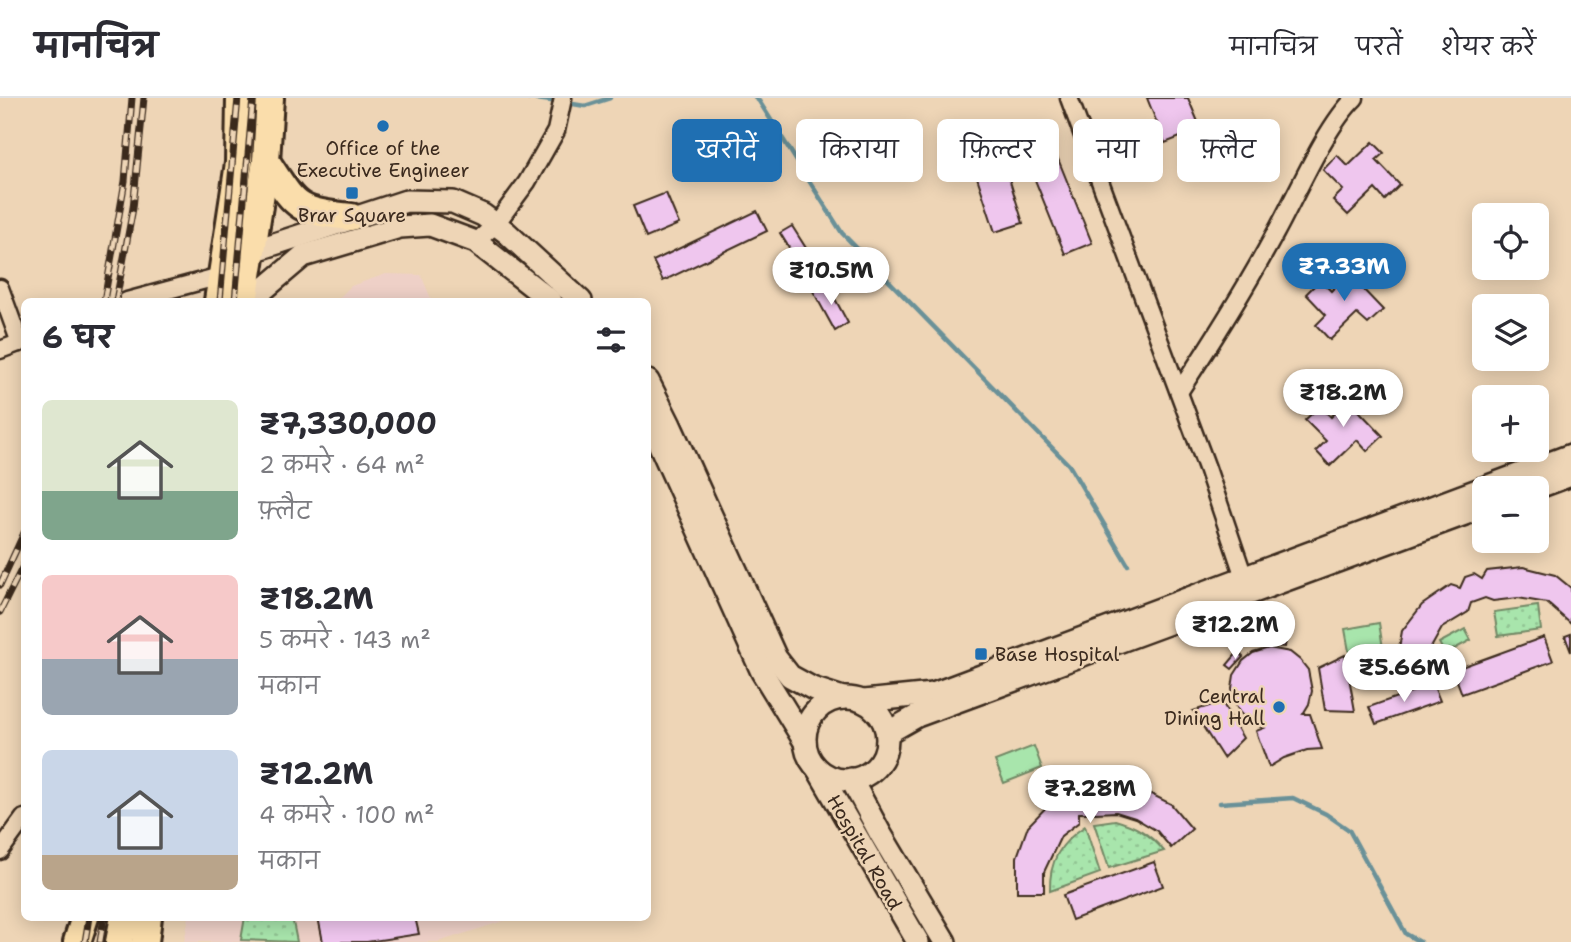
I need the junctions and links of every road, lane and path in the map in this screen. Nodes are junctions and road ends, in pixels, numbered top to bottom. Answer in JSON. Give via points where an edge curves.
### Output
{"nodes":[{"id":1,"x":240,"y":98,"type":"edge"},
{"id":2,"x":270,"y":98,"type":"edge"},
{"id":3,"x":1069,"y":98,"type":"edge"},
{"id":4,"x":1355,"y":98,"type":"edge"},
{"id":5,"x":562,"y":104,"type":"edge"},
{"id":6,"x":266,"y":161,"type":"junction"},
{"id":7,"x":351,"y":217,"type":"junction"},
{"id":8,"x":496,"y":224,"type":"junction"},
{"id":9,"x":476,"y":243,"type":"junction"},
{"id":10,"x":253,"y":251,"type":"junction"},
{"id":11,"x":224,"y":275,"type":"junction"},
{"id":12,"x":0,"y":288,"type":"edge"},
{"id":13,"x":138,"y":298,"type":"edge"},
{"id":14,"x":219,"y":298,"type":"edge"},
{"id":15,"x":245,"y":298,"type":"edge"},
{"id":16,"x":254,"y":298,"type":"edge"},
{"id":17,"x":547,"y":298,"type":"edge"},
{"id":18,"x":578,"y":298,"type":"edge"},
{"id":19,"x":21,"y":340,"type":"edge"},
{"id":20,"x":21,"y":342,"type":"edge"},
{"id":21,"x":0,"y":350,"type":"edge"},
{"id":22,"x":651,"y":387,"type":"edge"},
{"id":23,"x":1179,"y":392,"type":"junction"},
{"id":24,"x":651,"y":425,"type":"edge"},
{"id":25,"x":1571,"y":455,"type":"edge"},
{"id":26,"x":1571,"y":475,"type":"edge"},
{"id":27,"x":1549,"y":483,"type":"edge"},
{"id":28,"x":1472,"y":511,"type":"edge"},
{"id":29,"x":1247,"y":586,"type":"junction"},
{"id":30,"x":853,"y":699,"type":"junction"},
{"id":31,"x":887,"y":733,"type":"junction"},
{"id":32,"x":809,"y":752,"type":"junction"},
{"id":33,"x":851,"y":779,"type":"junction"},
{"id":34,"x":21,"y":822,"type":"edge"},
{"id":35,"x":0,"y":851,"type":"edge"},
{"id":36,"x":84,"y":921,"type":"edge"},
{"id":37,"x":101,"y":921,"type":"edge"},
{"id":38,"x":123,"y":921,"type":"edge"},
{"id":39,"x":148,"y":921,"type":"edge"},
{"id":40,"x":77,"y":942,"type":"edge"},
{"id":41,"x":96,"y":942,"type":"edge"},
{"id":42,"x":119,"y":942,"type":"edge"},
{"id":43,"x":145,"y":942,"type":"edge"},
{"id":44,"x":918,"y":942,"type":"edge"},
{"id":45,"x":945,"y":942,"type":"edge"}],
"edges":[{"from":1,"to":11,"type":"main road","via":[[239,163]]},
{"from":2,"to":6,"type":"main road"},
{"from":3,"to":23,"type":"street"},
{"from":4,"to":23,"type":"street","via":[[1321,147],[1241,298]]},
{"from":5,"to":8,"type":"street","via":[[556,131]]},
{"from":6,"to":7,"type":"main road","via":[[298,205],[316,213]]},
{"from":6,"to":10,"type":"main road"},
{"from":7,"to":8,"type":"street","via":[[406,201],[453,202]]},
{"from":7,"to":10,"type":"street"},
{"from":8,"to":9,"type":"street"},
{"from":8,"to":18,"type":"street"},
{"from":9,"to":16,"type":"street","via":[[430,225],[400,227],[303,256]]},
{"from":9,"to":17,"type":"street"},
{"from":10,"to":15,"type":"main road"},
{"from":11,"to":13,"type":"street"},
{"from":11,"to":14,"type":"main road"},
{"from":12,"to":19,"type":"street"},
{"from":20,"to":21,"type":"street"},
{"from":22,"to":30,"type":"street","via":[[776,658],[790,676],[811,688]]},
{"from":23,"to":29,"type":"street"},
{"from":24,"to":32,"type":"street","name":"Hospital Road","via":[[762,672]]},
{"from":25,"to":29,"type":"street"},
{"from":26,"to":27,"type":"street"},
{"from":28,"to":29,"type":"street"},
{"from":29,"to":30,"type":"street","via":[[933,694]]},
{"from":29,"to":31,"type":"street","via":[[917,716]]},
{"from":30,"to":31,"type":"street","via":[[880,714]]},
{"from":30,"to":32,"type":"street","via":[[823,705],[815,712],[806,731]]},
{"from":31,"to":33,"type":"street","via":[[880,763]]},
{"from":32,"to":33,"type":"street","via":[[829,776]]},
{"from":32,"to":44,"type":"street","name":"Hospital Road"},
{"from":33,"to":45,"type":"street","name":"Hospital Road"},
{"from":34,"to":35,"type":"street"},
{"from":36,"to":40,"type":"main road"},
{"from":37,"to":41,"type":"main road"},
{"from":38,"to":42,"type":"main road"},
{"from":39,"to":43,"type":"main road"}]}
